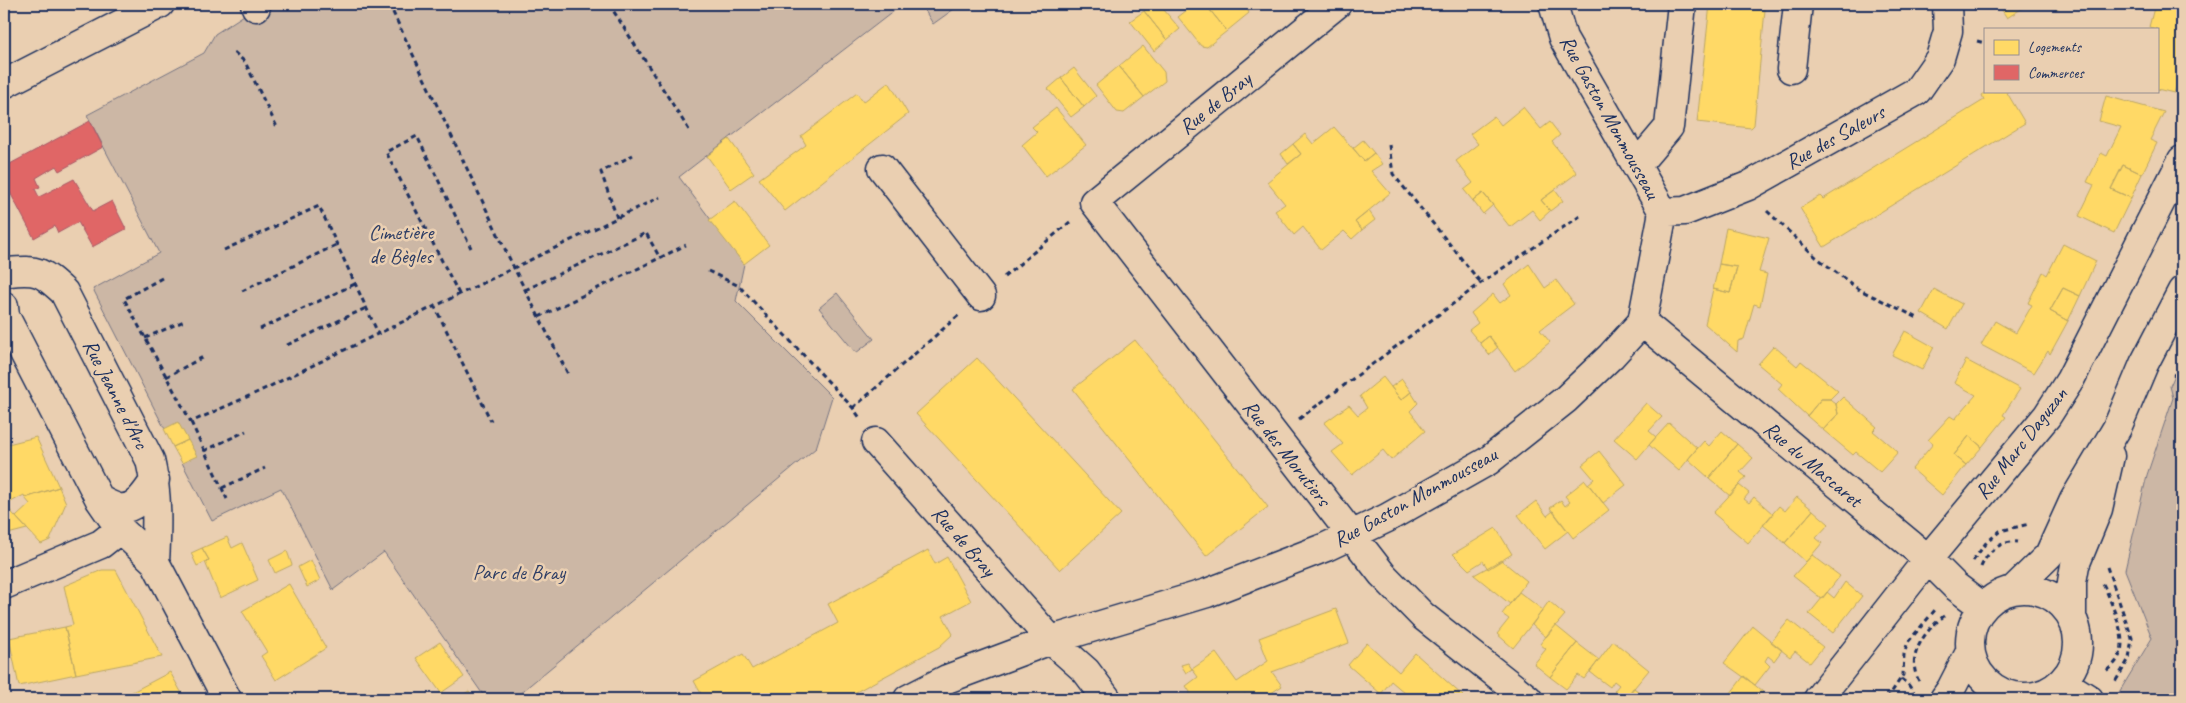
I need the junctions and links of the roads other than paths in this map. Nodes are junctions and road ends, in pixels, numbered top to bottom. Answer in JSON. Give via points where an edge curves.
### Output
{"nodes":[{"id":1,"x":160,"y":4,"type":"edge"},
{"id":2,"x":1337,"y":4,"type":"edge"},
{"id":3,"x":1553,"y":4,"type":"edge"},
{"id":4,"x":1682,"y":4,"type":"edge"},
{"id":5,"x":1798,"y":4,"type":"edge"},
{"id":6,"x":1947,"y":4,"type":"edge"},
{"id":7,"x":1791,"y":69,"type":"dead end"},
{"id":8,"x":4,"y":84,"type":"edge"},
{"id":9,"x":2182,"y":160,"type":"edge"},
{"id":10,"x":1636,"y":166,"type":"junction"},
{"id":11,"x":882,"y":168,"type":"dead end"},
{"id":12,"x":1094,"y":202,"type":"joint"},
{"id":13,"x":1663,"y":212,"type":"junction"},
{"id":14,"x":5,"y":273,"type":"edge"},
{"id":15,"x":2182,"y":291,"type":"edge"},
{"id":16,"x":981,"y":296,"type":"dead end"},
{"id":17,"x":4,"y":306,"type":"edge"},
{"id":18,"x":1642,"y":322,"type":"junction"},
{"id":19,"x":2117,"y":428,"type":"junction"},
{"id":20,"x":876,"y":442,"type":"dead end"},
{"id":21,"x":155,"y":480,"type":"junction"},
{"id":22,"x":100,"y":500,"type":"junction"},
{"id":23,"x":120,"y":529,"type":"junction"},
{"id":24,"x":1351,"y":536,"type":"junction"},
{"id":25,"x":1928,"y":558,"type":"junction"},
{"id":26,"x":155,"y":562,"type":"junction"},
{"id":27,"x":4,"y":585,"type":"edge"},
{"id":28,"x":2013,"y":590,"type":"junction"},
{"id":29,"x":1968,"y":596,"type":"junction"},
{"id":30,"x":2072,"y":618,"type":"junction"},
{"id":31,"x":1051,"y":640,"type":"junction"},
{"id":32,"x":1970,"y":652,"type":"junction"},
{"id":33,"x":2062,"y":682,"type":"junction"},
{"id":34,"x":1934,"y":693,"type":"edge"},
{"id":35,"x":2010,"y":698,"type":"edge"},
{"id":36,"x":228,"y":699,"type":"edge"},
{"id":37,"x":908,"y":699,"type":"edge"},
{"id":38,"x":1107,"y":699,"type":"edge"},
{"id":39,"x":1528,"y":699,"type":"edge"},
{"id":40,"x":1818,"y":699,"type":"edge"},
{"id":41,"x":2089,"y":699,"type":"edge"}],
"edges":[{"from":1,"to":8,"type":"street"},
{"from":2,"to":12,"type":"street","name":"Rue de Bray"},
{"from":3,"to":10,"type":"street","name":"Rue Gaston Monmousseau","via":[[1563,38]]},
{"from":4,"to":10,"type":"street","via":[[1669,127]]},
{"from":5,"to":7,"type":"street"},
{"from":6,"to":13,"type":"street","name":"Rue des Saleurs","via":[[1948,31],[1940,58],[1916,91],[1748,186],[1685,212]]},
{"from":9,"to":25,"type":"street","name":"Rue Marc Daguzan","via":[[2070,380],[2047,416]]},
{"from":10,"to":13,"type":"street","name":"Rue Gaston Monmousseau"},
{"from":11,"to":16,"type":"street"},
{"from":12,"to":24,"type":"street","name":"Rue des Morutiers"},
{"from":13,"to":18,"type":"street","name":"Rue Gaston Monmousseau"},
{"from":14,"to":21,"type":"street","name":"Rue Jeanne d'Arc","via":[[27,270],[44,274],[64,292],[150,460]]},
{"from":15,"to":19,"type":"street","via":[[2144,364]]},
{"from":17,"to":22,"type":"street","via":[[5,316]]},
{"from":18,"to":24,"type":"street","name":"Rue Gaston Monmousseau","via":[[1566,399],[1488,461]]},
{"from":18,"to":25,"type":"street","name":"Rue du Mascaret"},
{"from":19,"to":28,"type":"street","via":[[2074,500],[2049,555]]},
{"from":19,"to":30,"type":"street","via":[[2098,508],[2075,565]]},
{"from":20,"to":31,"type":"street","name":"Rue de Bray"},
{"from":21,"to":22,"type":"street","via":[[143,498],[133,505],[119,508]]},
{"from":21,"to":26,"type":"street","name":"Rue Jeanne d'Arc"},
{"from":22,"to":23,"type":"street"},
{"from":23,"to":26,"type":"street"},
{"from":23,"to":27,"type":"street","via":[[101,544]]},
{"from":24,"to":31,"type":"street","name":"Rue Gaston Monmousseau","via":[[1207,593]]},
{"from":24,"to":39,"type":"street","name":"Rue des Morutiers","via":[[1423,616]]},
{"from":25,"to":29,"type":"street","name":"Rue du Mascaret"},
{"from":25,"to":40,"type":"street","name":"Rue Marc Daguzan"},
{"from":26,"to":36,"type":"street"},
{"from":28,"to":29,"type":"street","via":[[1996,596]]},
{"from":28,"to":30,"type":"street","via":[[2031,589],[2048,594],[2062,604]]},
{"from":29,"to":32,"type":"street","via":[[1974,621]]},
{"from":30,"to":33,"type":"street","via":[[2078,635],[2078,652]]},
{"from":31,"to":37,"type":"street","name":"Rue Gaston Monmousseau","via":[[947,679]]},
{"from":31,"to":38,"type":"street","name":"Rue de Bray","via":[[1086,671]]},
{"from":32,"to":34,"type":"street","via":[[1951,689]]},
{"from":32,"to":35,"type":"street","via":[[1983,680]]},
{"from":33,"to":35,"type":"street","via":[[2048,692]]},
{"from":33,"to":41,"type":"street"}]}
